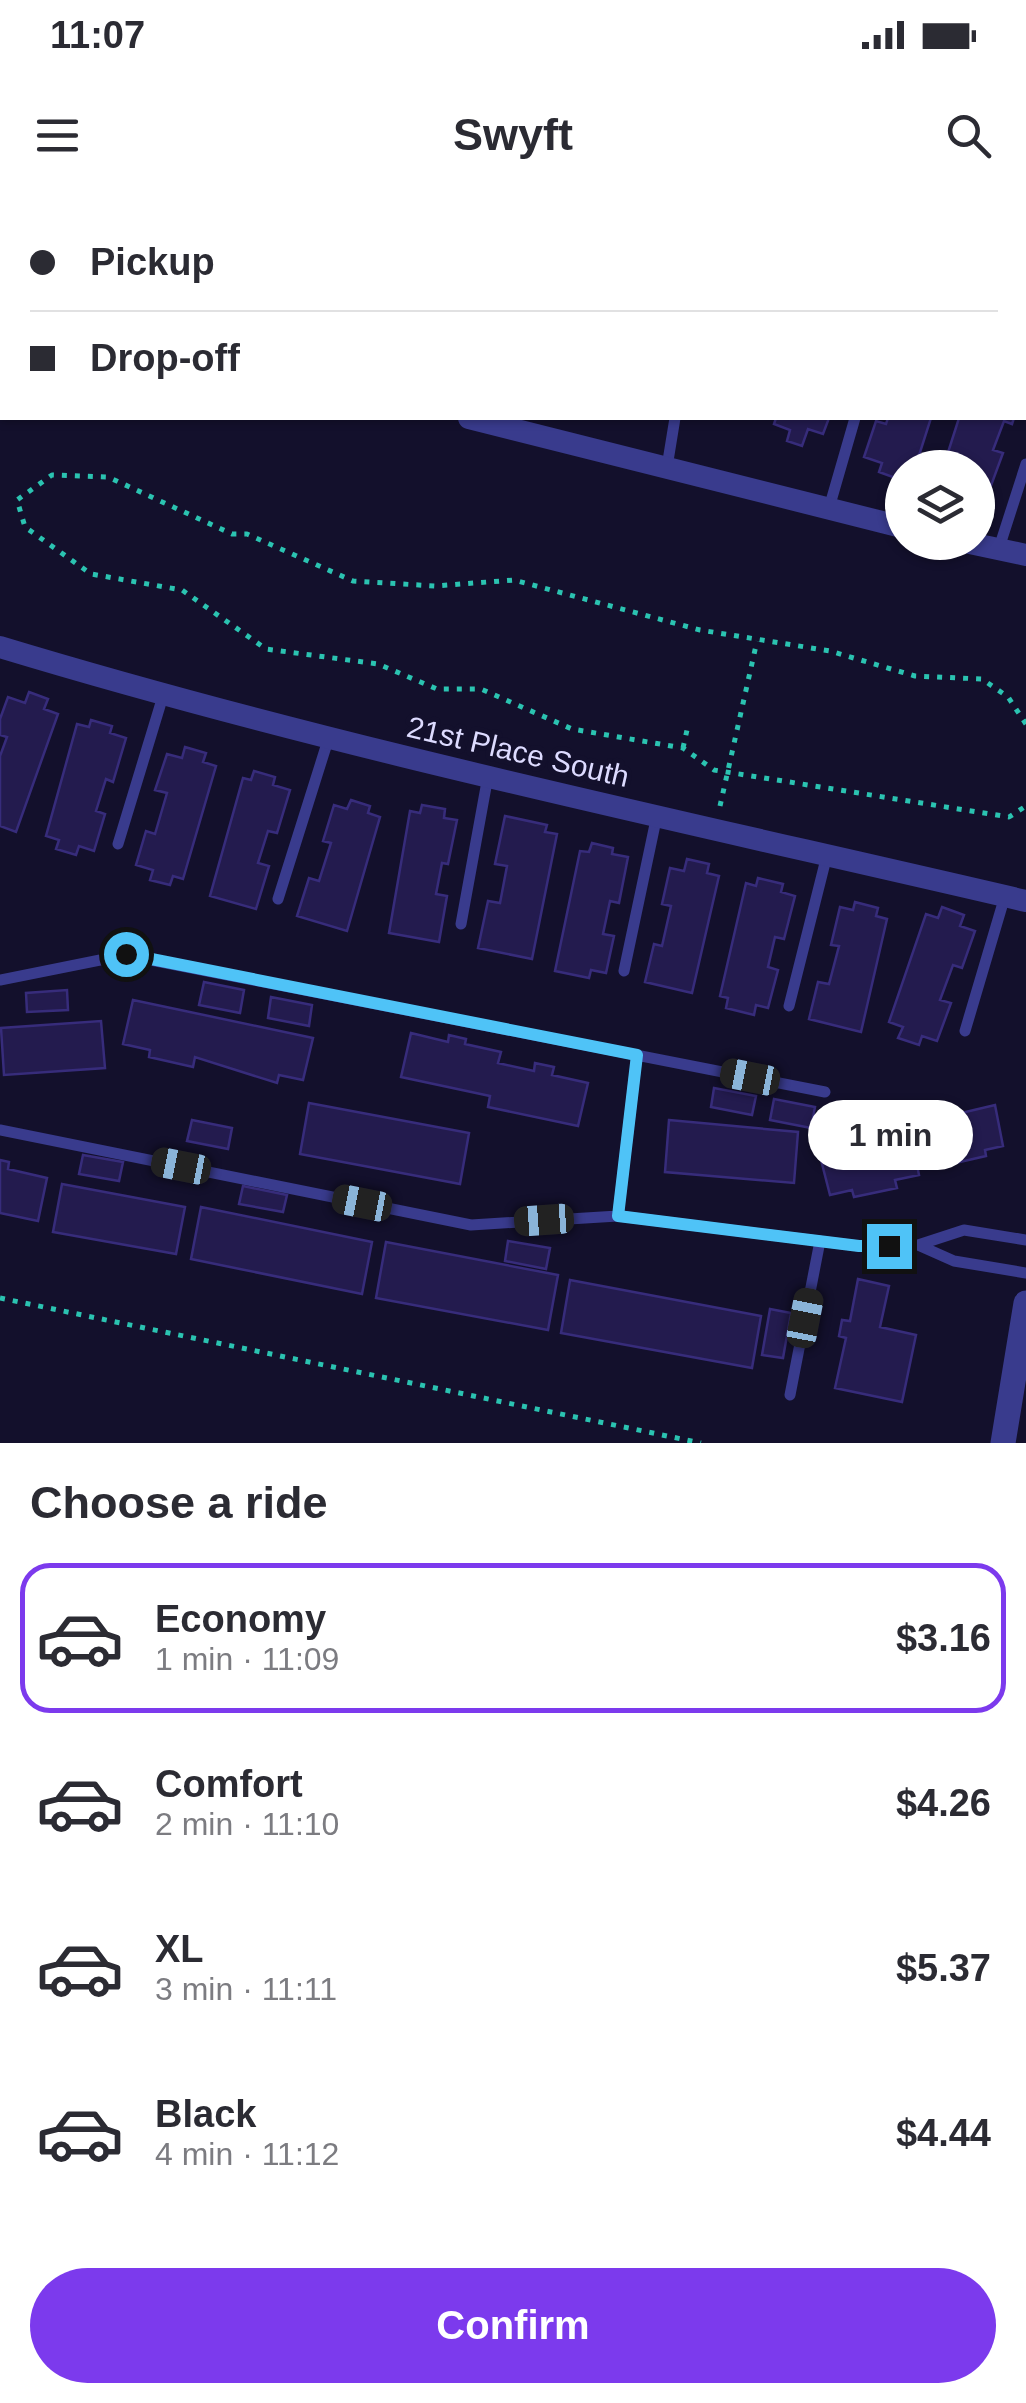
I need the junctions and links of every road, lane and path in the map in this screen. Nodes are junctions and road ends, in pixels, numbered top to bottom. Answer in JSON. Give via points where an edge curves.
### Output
{"nodes":[{"id":1,"x":675,"y":420,"type":"edge"},
{"id":2,"x":854,"y":420,"type":"edge"},
{"id":3,"x":496,"y":421,"type":"edge"},
{"id":4,"x":1026,"y":464,"type":"edge"},
{"id":5,"x":667,"y":468,"type":"junction"},
{"id":6,"x":829,"y":508,"type":"junction"},
{"id":7,"x":885,"y":523,"type":"edge"},
{"id":8,"x":1017,"y":557,"type":"edge"},
{"id":9,"x":758,"y":640,"type":"junction"},
{"id":10,"x":0,"y":648,"type":"edge"},
{"id":11,"x":164,"y":696,"type":"junction"},
{"id":12,"x":1026,"y":724,"type":"edge"},
{"id":13,"x":687,"y":730,"type":"dead end"},
{"id":14,"x":329,"y":738,"type":"junction"},
{"id":15,"x":682,"y":748,"type":"junction"},
{"id":16,"x":730,"y":772,"type":"junction"},
{"id":17,"x":488,"y":776,"type":"junction"},
{"id":18,"x":1026,"y":806,"type":"edge"},
{"id":19,"x":656,"y":815,"type":"junction"},
{"id":20,"x":713,"y":828,"type":"junction"},
{"id":21,"x":118,"y":844,"type":"dead end"},
{"id":22,"x":827,"y":855,"type":"junction"},
{"id":23,"x":1015,"y":898,"type":"edge"},
{"id":24,"x":278,"y":899,"type":"dead end"},
{"id":25,"x":461,"y":924,"type":"dead end"},
{"id":26,"x":624,"y":971,"type":"dead end"},
{"id":27,"x":0,"y":980,"type":"edge"},
{"id":28,"x":789,"y":1006,"type":"dead end"},
{"id":29,"x":965,"y":1030,"type":"dead end"},
{"id":30,"x":637,"y":1055,"type":"junction"},
{"id":31,"x":825,"y":1092,"type":"dead end"},
{"id":32,"x":0,"y":1130,"type":"edge"},
{"id":33,"x":618,"y":1216,"type":"junction"},
{"id":34,"x":1026,"y":1240,"type":"edge"},
{"id":35,"x":820,"y":1241,"type":"junction"},
{"id":36,"x":918,"y":1245,"type":"junction"},
{"id":37,"x":1026,"y":1274,"type":"edge"},
{"id":38,"x":0,"y":1298,"type":"edge"},
{"id":39,"x":1026,"y":1303,"type":"edge"},
{"id":40,"x":790,"y":1395,"type":"dead end"},
{"id":41,"x":701,"y":1443,"type":"edge"},
{"id":42,"x":1003,"y":1443,"type":"edge"}],
"edges":[{"from":1,"to":5,"type":"lane"},
{"from":2,"to":6,"type":"lane"},
{"from":3,"to":5,"type":"street"},
{"from":4,"to":8,"type":"lane"},
{"from":5,"to":6,"type":"street"},
{"from":6,"to":7,"type":"street"},
{"from":9,"to":12,"type":"path","via":[[830,651],[915,676],[982,680],[1008,697]]},
{"from":9,"to":15,"type":"path","via":[[514,580],[435,586],[353,581],[108,477],[52,474],[17,500],[25,527],[91,574],[182,590],[266,649],[378,664],[437,688],[481,689],[572,729]]},
{"from":9,"to":16,"type":"path"},
{"from":10,"to":11,"type":"street","name":"21st Place South"},
{"from":11,"to":14,"type":"street","name":"21st Place South"},
{"from":11,"to":21,"type":"lane"},
{"from":13,"to":15,"type":"path"},
{"from":14,"to":17,"type":"street","name":"21st Place South"},
{"from":14,"to":24,"type":"lane"},
{"from":15,"to":16,"type":"path","via":[[714,770]]},
{"from":16,"to":18,"type":"path","via":[[1009,818]]},
{"from":16,"to":20,"type":"path"},
{"from":17,"to":19,"type":"street","name":"21st Place South"},
{"from":17,"to":25,"type":"lane"},
{"from":19,"to":20,"type":"street","name":"21st Place South"},
{"from":19,"to":26,"type":"lane"},
{"from":20,"to":22,"type":"street","name":"21st Place South"},
{"from":22,"to":23,"type":"street","name":"21st Place South"},
{"from":22,"to":28,"type":"lane"},
{"from":23,"to":29,"type":"lane"},
{"from":27,"to":30,"type":"lane","via":[[126,954]]},
{"from":30,"to":31,"type":"lane"},
{"from":30,"to":33,"type":"lane"},
{"from":32,"to":33,"type":"lane","via":[[471,1225]]},
{"from":33,"to":35,"type":"lane"},
{"from":34,"to":36,"type":"lane","via":[[964,1230]]},
{"from":35,"to":36,"type":"lane"},
{"from":35,"to":40,"type":"lane"},
{"from":36,"to":37,"type":"lane","via":[[954,1261]]},
{"from":38,"to":41,"type":"path"},
{"from":39,"to":42,"type":"street"}]}
